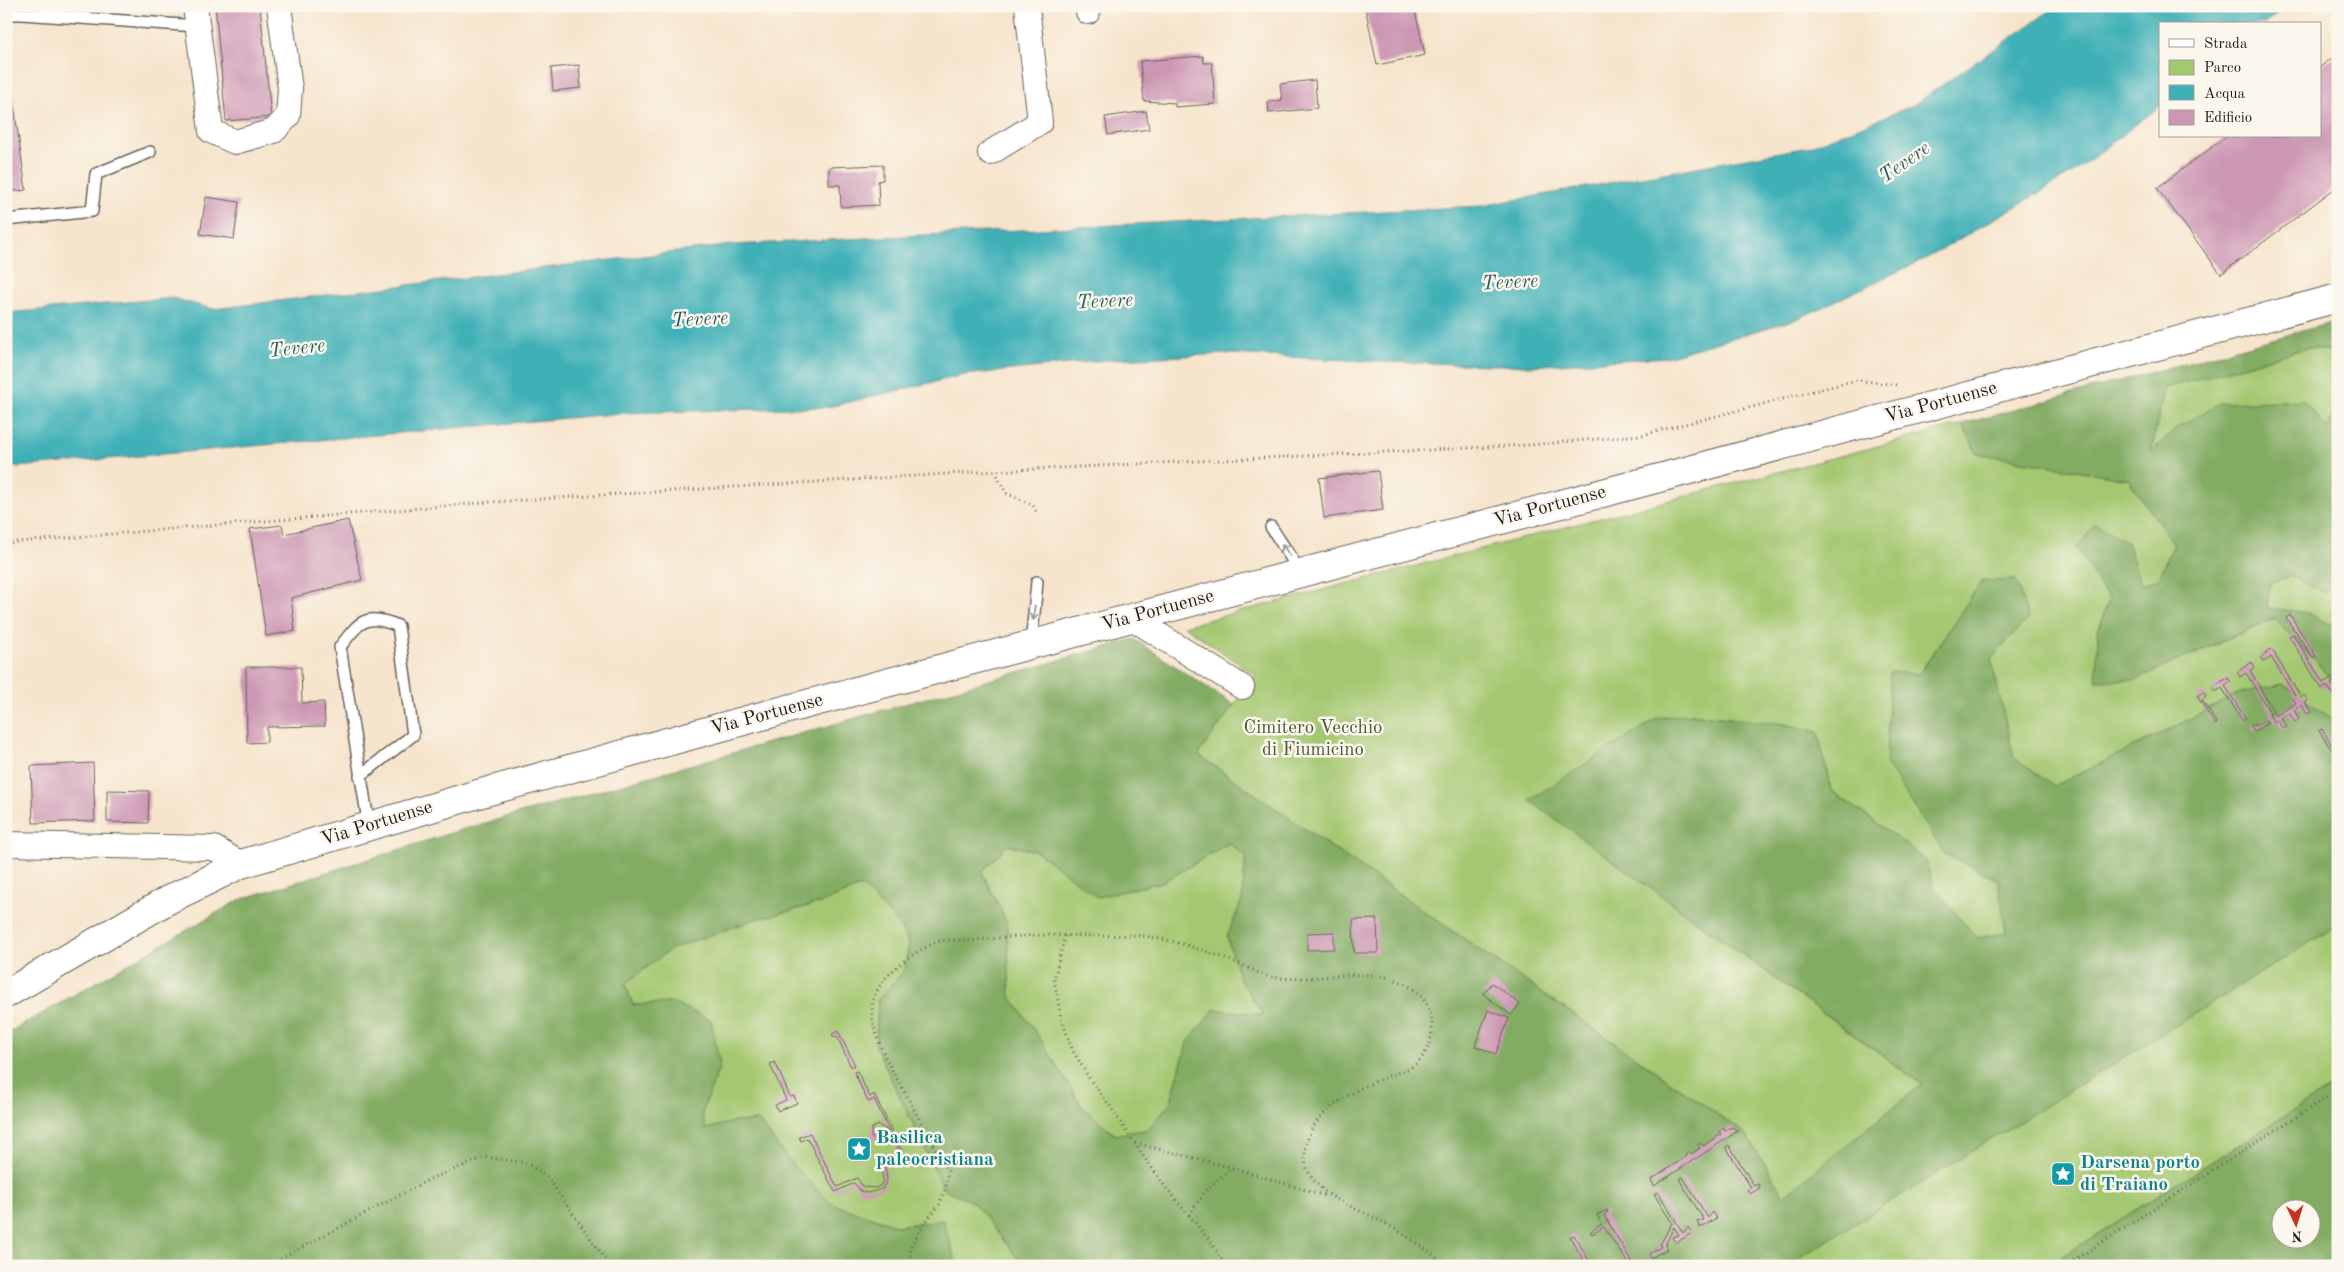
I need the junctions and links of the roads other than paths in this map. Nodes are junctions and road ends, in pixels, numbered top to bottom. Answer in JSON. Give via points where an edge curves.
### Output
{"nodes":[{"id":1,"x":279,"y":6,"type":"edge"},
{"id":2,"x":1027,"y":6,"type":"edge"},
{"id":3,"x":6,"y":14,"type":"edge"},
{"id":4,"x":196,"y":16,"type":"edge"},
{"id":5,"x":150,"y":152,"type":"dead end"},
{"id":6,"x":990,"y":153,"type":"dead end"},
{"id":7,"x":6,"y":220,"type":"edge"},
{"id":8,"x":2338,"y":298,"type":"edge"},
{"id":9,"x":1271,"y":528,"type":"dead end"},
{"id":10,"x":1301,"y":573,"type":"junction"},
{"id":11,"x":1037,"y":582,"type":"dead end"},
{"id":12,"x":1132,"y":618,"type":"junction"},
{"id":13,"x":1031,"y":645,"type":"junction"},
{"id":14,"x":1242,"y":687,"type":"dead end"},
{"id":15,"x":360,"y":776,"type":"junction"},
{"id":16,"x":369,"y":826,"type":"junction"},
{"id":17,"x":6,"y":844,"type":"edge"},
{"id":18,"x":241,"y":864,"type":"junction"},
{"id":19,"x":6,"y":994,"type":"edge"}],
"edges":[{"from":1,"to":4,"type":"street","via":[[290,88],[288,116],[274,132],[235,142],[211,131]]},
{"from":2,"to":6,"type":"street","via":[[1040,122]]},
{"from":3,"to":4,"type":"lane"},
{"from":5,"to":7,"type":"lane","via":[[96,174],[92,211]]},
{"from":8,"to":10,"type":"street","name":"Via Portuense"},
{"from":10,"to":9,"type":"lane","one_way":true},
{"from":10,"to":12,"type":"street","name":"Via Portuense"},
{"from":11,"to":13,"type":"lane","one_way":true},
{"from":12,"to":13,"type":"street","name":"Via Portuense"},
{"from":12,"to":14,"type":"street"},
{"from":13,"to":16,"type":"street","name":"Via Portuense"},
{"from":15,"to":15,"type":"lane","via":[[340,647],[357,624],[366,620],[384,620],[398,626],[413,734]]},
{"from":15,"to":16,"type":"lane"},
{"from":16,"to":18,"type":"street","name":"Via Portuense"},
{"from":17,"to":18,"type":"street","via":[[214,848]]},
{"from":18,"to":19,"type":"street","name":"Via Portuense","via":[[168,900]]}]}
